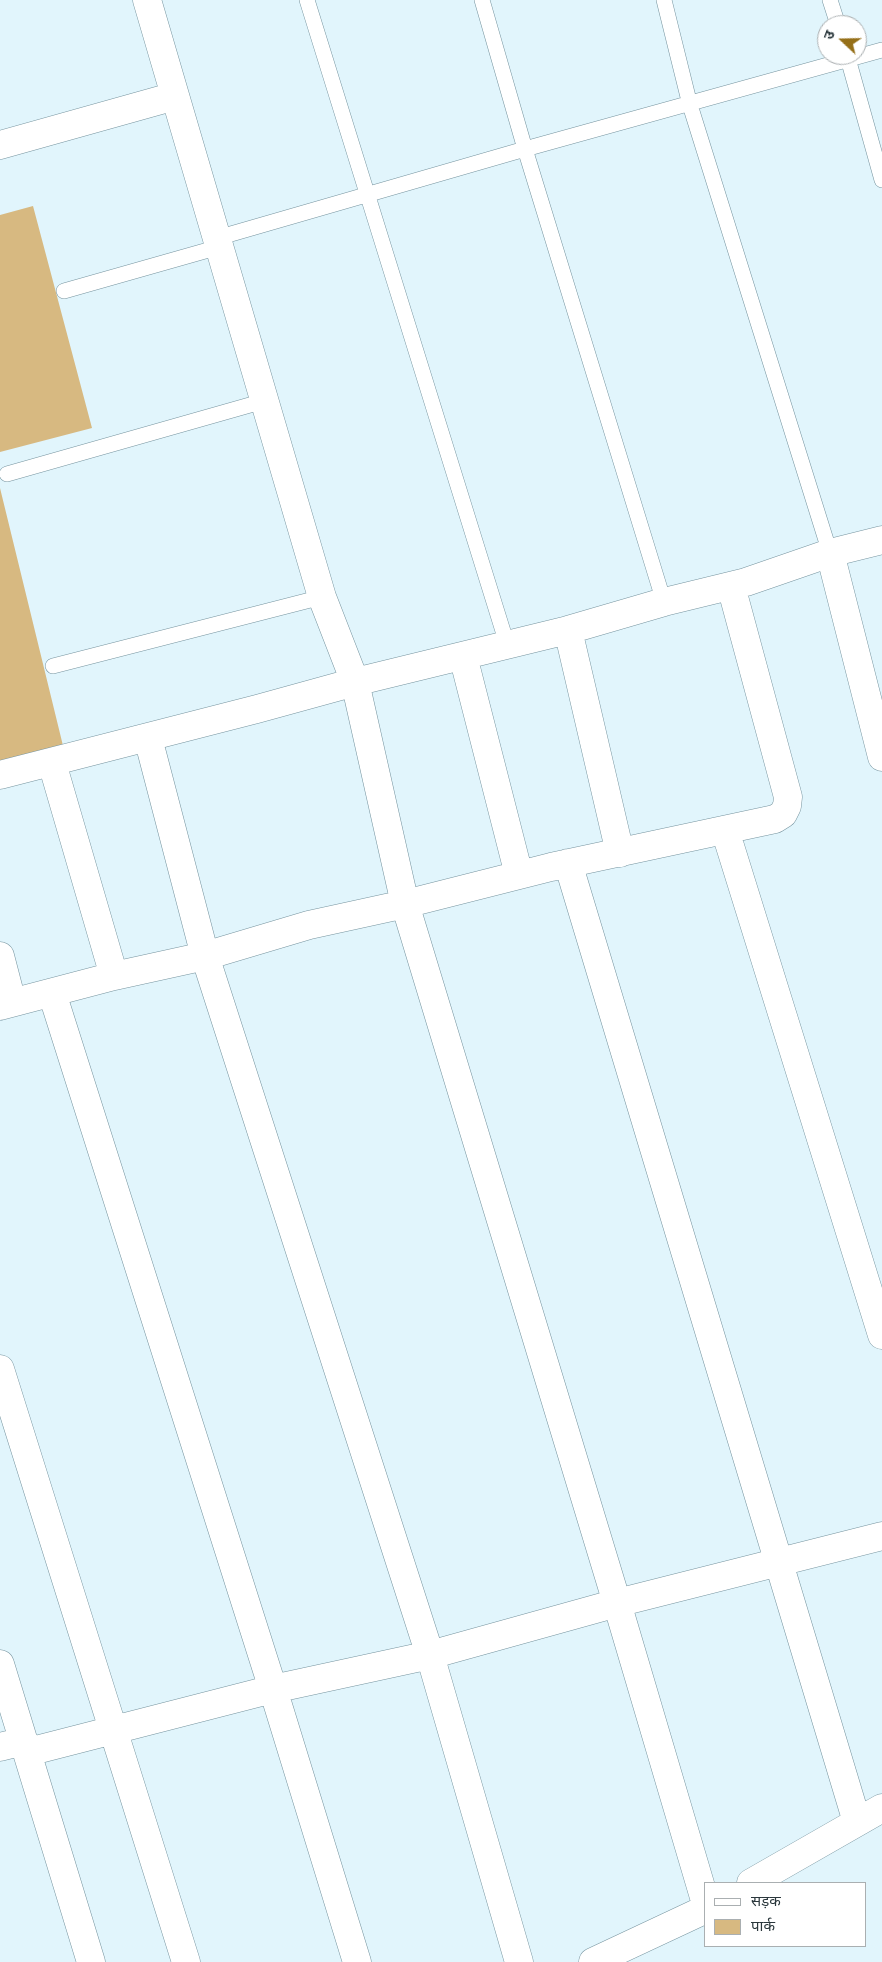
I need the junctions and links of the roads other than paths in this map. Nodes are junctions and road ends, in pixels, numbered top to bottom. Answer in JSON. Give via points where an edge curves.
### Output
{"nodes":[{"id":1,"x":147,"y":0,"type":"edge"},
{"id":2,"x":307,"y":0,"type":"edge"},
{"id":3,"x":482,"y":0,"type":"edge"},
{"id":4,"x":664,"y":0,"type":"edge"},
{"id":5,"x":830,"y":0,"type":"edge"},
{"id":6,"x":835,"y":15,"type":"edge"},
{"id":7,"x":882,"y":50,"type":"edge"},
{"id":8,"x":867,"y":53,"type":"edge"},
{"id":9,"x":822,"y":65,"type":"edge"},
{"id":10,"x":850,"y":65,"type":"edge"},
{"id":11,"x":175,"y":96,"type":"junction"},
{"id":12,"x":690,"y":105,"type":"junction"},
{"id":13,"x":0,"y":145,"type":"edge"},
{"id":14,"x":525,"y":149,"type":"junction"},
{"id":15,"x":882,"y":180,"type":"edge"},
{"id":16,"x":368,"y":194,"type":"junction"},
{"id":17,"x":218,"y":242,"type":"junction"},
{"id":18,"x":64,"y":291,"type":"dead end"},
{"id":19,"x":264,"y":400,"type":"junction"},
{"id":20,"x":7,"y":474,"type":"dead end"},
{"id":21,"x":882,"y":540,"type":"edge"},
{"id":22,"x":830,"y":554,"type":"junction"},
{"id":23,"x":731,"y":586,"type":"junction"},
{"id":24,"x":322,"y":598,"type":"junction"},
{"id":25,"x":664,"y":602,"type":"junction"},
{"id":26,"x":568,"y":630,"type":"junction"},
{"id":27,"x":507,"y":644,"type":"junction"},
{"id":28,"x":463,"y":656,"type":"junction"},
{"id":29,"x":53,"y":666,"type":"dead end"},
{"id":30,"x":355,"y":682,"type":"junction"},
{"id":31,"x":148,"y":738,"type":"junction"},
{"id":32,"x":882,"y":757,"type":"edge"},
{"id":33,"x":52,"y":763,"type":"junction"},
{"id":34,"x":0,"y":775,"type":"edge"},
{"id":35,"x":725,"y":830,"type":"junction"},
{"id":36,"x":620,"y":853,"type":"junction"},
{"id":37,"x":568,"y":863,"type":"junction"},
{"id":38,"x":519,"y":875,"type":"junction"},
{"id":39,"x":405,"y":904,"type":"junction"},
{"id":40,"x":0,"y":956,"type":"edge"},
{"id":41,"x":204,"y":956,"type":"junction"},
{"id":42,"x":114,"y":976,"type":"junction"},
{"id":43,"x":52,"y":993,"type":"junction"},
{"id":44,"x":6,"y":1004,"type":"edge"},
{"id":45,"x":882,"y":1335,"type":"edge"},
{"id":46,"x":0,"y":1369,"type":"edge"},
{"id":47,"x":882,"y":1536,"type":"edge"},
{"id":48,"x":778,"y":1562,"type":"junction"},
{"id":49,"x":617,"y":1603,"type":"junction"},
{"id":50,"x":430,"y":1655,"type":"junction"},
{"id":51,"x":0,"y":1664,"type":"edge"},
{"id":52,"x":273,"y":1689,"type":"junction"},
{"id":53,"x":114,"y":1730,"type":"junction"},
{"id":54,"x":17,"y":1747,"type":"edge"},
{"id":55,"x":882,"y":1808,"type":"edge"},
{"id":56,"x":857,"y":1822,"type":"junction"},
{"id":57,"x":753,"y":1882,"type":"edge"},
{"id":58,"x":704,"y":1897,"type":"edge"},
{"id":59,"x":704,"y":1910,"type":"edge"},
{"id":60,"x":91,"y":1962,"type":"edge"},
{"id":61,"x":186,"y":1962,"type":"edge"},
{"id":62,"x":357,"y":1962,"type":"edge"},
{"id":63,"x":519,"y":1962,"type":"edge"},
{"id":64,"x":593,"y":1962,"type":"edge"}],
"edges":[{"from":1,"to":11,"type":"street"},
{"from":2,"to":16,"type":"lane"},
{"from":3,"to":14,"type":"lane"},
{"from":4,"to":12,"type":"lane"},
{"from":5,"to":6,"type":"lane"},
{"from":7,"to":8,"type":"lane"},
{"from":9,"to":12,"type":"lane"},
{"from":10,"to":15,"type":"lane"},
{"from":11,"to":13,"type":"street"},
{"from":11,"to":17,"type":"street"},
{"from":12,"to":14,"type":"lane"},
{"from":12,"to":22,"type":"lane"},
{"from":14,"to":16,"type":"lane"},
{"from":14,"to":25,"type":"lane"},
{"from":16,"to":17,"type":"lane"},
{"from":16,"to":27,"type":"lane"},
{"from":17,"to":18,"type":"lane"},
{"from":17,"to":19,"type":"street"},
{"from":19,"to":20,"type":"lane"},
{"from":19,"to":24,"type":"street"},
{"from":21,"to":22,"type":"street"},
{"from":22,"to":23,"type":"street"},
{"from":22,"to":32,"type":"street"},
{"from":23,"to":25,"type":"street"},
{"from":23,"to":35,"type":"street","via":[[788,797],[783,814],[775,819]]},
{"from":24,"to":29,"type":"lane"},
{"from":24,"to":30,"type":"street"},
{"from":25,"to":26,"type":"street"},
{"from":26,"to":27,"type":"street"},
{"from":26,"to":36,"type":"street"},
{"from":27,"to":28,"type":"street"},
{"from":28,"to":30,"type":"street"},
{"from":28,"to":38,"type":"street"},
{"from":30,"to":31,"type":"street"},
{"from":30,"to":39,"type":"street"},
{"from":31,"to":33,"type":"street"},
{"from":31,"to":41,"type":"street"},
{"from":33,"to":34,"type":"street"},
{"from":33,"to":42,"type":"street"},
{"from":35,"to":36,"type":"street"},
{"from":35,"to":45,"type":"street"},
{"from":36,"to":37,"type":"street"},
{"from":37,"to":38,"type":"street"},
{"from":37,"to":48,"type":"street"},
{"from":38,"to":39,"type":"street"},
{"from":39,"to":41,"type":"street","via":[[309,925]]},
{"from":39,"to":49,"type":"street"},
{"from":40,"to":44,"type":"street"},
{"from":41,"to":42,"type":"street"},
{"from":41,"to":50,"type":"street"},
{"from":42,"to":43,"type":"street"},
{"from":43,"to":44,"type":"street"},
{"from":43,"to":52,"type":"street"},
{"from":46,"to":53,"type":"street"},
{"from":47,"to":48,"type":"street"},
{"from":48,"to":49,"type":"street"},
{"from":48,"to":56,"type":"street"},
{"from":49,"to":50,"type":"street"},
{"from":49,"to":58,"type":"street"},
{"from":50,"to":52,"type":"street"},
{"from":50,"to":63,"type":"street"},
{"from":51,"to":54,"type":"street"},
{"from":52,"to":53,"type":"street"},
{"from":52,"to":62,"type":"street"},
{"from":53,"to":54,"type":"street"},
{"from":53,"to":61,"type":"street"},
{"from":54,"to":60,"type":"street"},
{"from":55,"to":56,"type":"street"},
{"from":56,"to":57,"type":"street"},
{"from":59,"to":64,"type":"street"}]}
